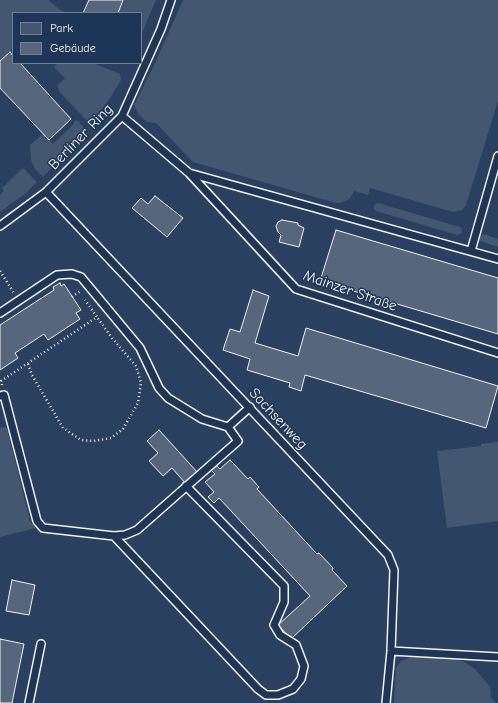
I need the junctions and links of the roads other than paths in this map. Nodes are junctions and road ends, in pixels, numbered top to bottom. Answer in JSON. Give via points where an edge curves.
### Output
{"nodes":[{"id":1,"x":171,"y":0,"type":"edge"},
{"id":2,"x":122,"y":116,"type":"junction"},
{"id":3,"x":498,"y":156,"type":"edge"},
{"id":4,"x":189,"y":174,"type":"junction"},
{"id":5,"x":46,"y":192,"type":"junction"},
{"id":6,"x":0,"y":226,"type":"edge"},
{"id":7,"x":472,"y":251,"type":"junction"},
{"id":8,"x":498,"y":259,"type":"edge"},
{"id":9,"x":0,"y":313,"type":"edge"},
{"id":10,"x":498,"y":353,"type":"edge"},
{"id":11,"x":2,"y":395,"type":"edge"},
{"id":12,"x":250,"y":408,"type":"junction"},
{"id":13,"x":228,"y":427,"type":"junction"},
{"id":14,"x":186,"y":486,"type":"junction"},
{"id":15,"x":114,"y":536,"type":"junction"},
{"id":16,"x":41,"y":644,"type":"dead end"},
{"id":17,"x":391,"y":651,"type":"junction"},
{"id":18,"x":498,"y":656,"type":"edge"},
{"id":19,"x":271,"y":695,"type":"junction"},
{"id":20,"x":29,"y":703,"type":"edge"},
{"id":21,"x":270,"y":703,"type":"edge"},
{"id":22,"x":386,"y":703,"type":"edge"}],
"edges":[{"from":1,"to":2,"type":"lane","name":"Berliner Ring","via":[[161,29]]},
{"from":2,"to":4,"type":"lane","name":"Mainzer Straße"},
{"from":2,"to":5,"type":"lane","name":"Berliner Ring"},
{"from":3,"to":7,"type":"lane"},
{"from":4,"to":7,"type":"lane","name":"Mainzer Straße"},
{"from":4,"to":10,"type":"lane","name":"Mainzer Straße","via":[[296,289]]},
{"from":5,"to":6,"type":"lane","name":"Berliner Ring"},
{"from":5,"to":12,"type":"lane","name":"Sachsenweg"},
{"from":7,"to":8,"type":"lane","name":"Mainzer Straße"},
{"from":9,"to":13,"type":"lane","via":[[57,275],[72,274],[81,277],[140,348],[159,388],[168,398],[202,419]]},
{"from":11,"to":15,"type":"lane","via":[[37,521],[43,528]]},
{"from":12,"to":13,"type":"lane"},
{"from":12,"to":17,"type":"lane","name":"Sachsenweg","via":[[388,555],[394,570]]},
{"from":13,"to":14,"type":"lane","via":[[238,441]]},
{"from":14,"to":15,"type":"lane","via":[[137,530]]},
{"from":14,"to":19,"type":"lane","via":[[284,586],[284,602],[274,625],[280,635],[296,645],[304,666],[301,679],[293,689]]},
{"from":15,"to":19,"type":"lane","via":[[258,689],[266,695]]},
{"from":16,"to":20,"type":"lane"},
{"from":17,"to":18,"type":"lane"},
{"from":17,"to":22,"type":"lane","name":"Sachsenweg"},
{"from":19,"to":21,"type":"lane"}]}
